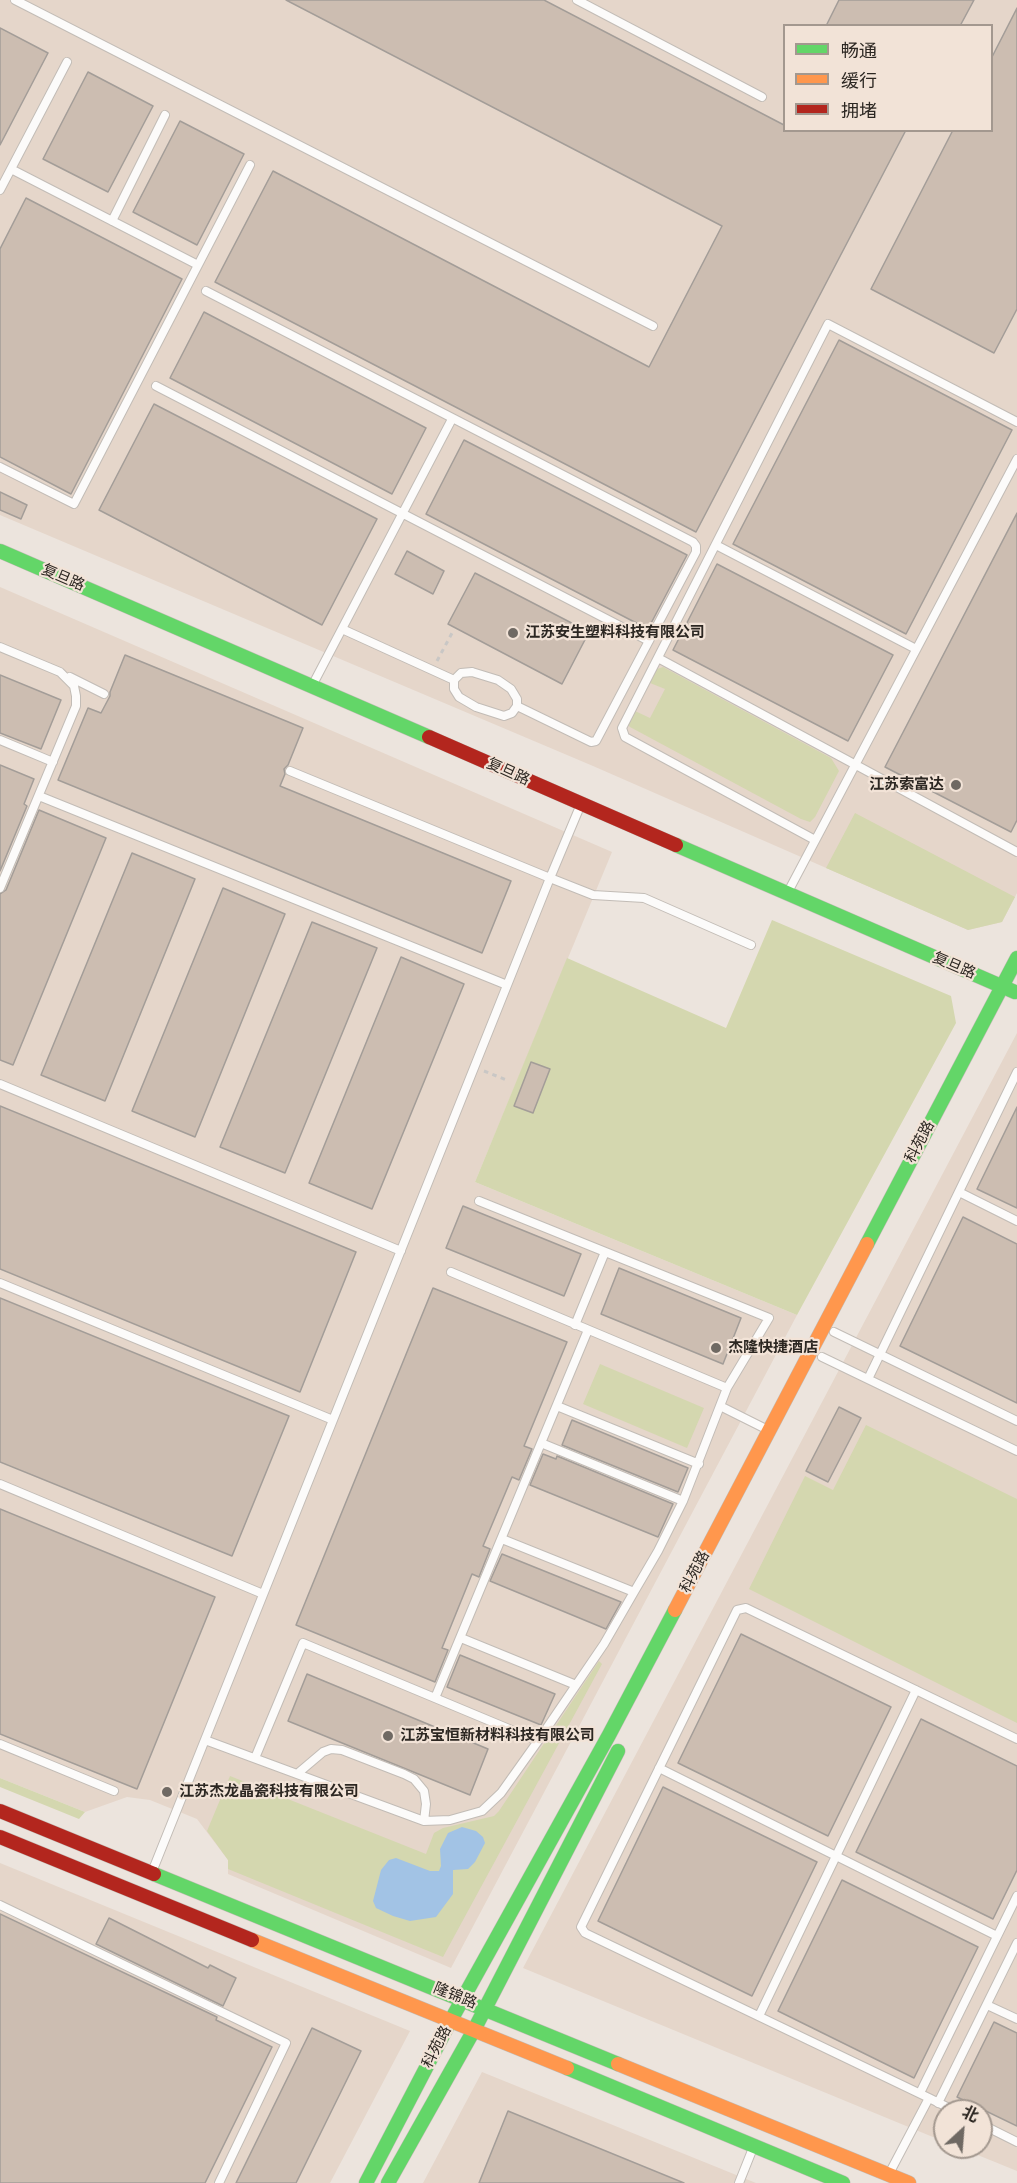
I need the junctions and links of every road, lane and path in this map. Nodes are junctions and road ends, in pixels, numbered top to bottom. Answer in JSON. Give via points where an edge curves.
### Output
{"nodes":[{"id":1,"x":15,"y":0,"type":"edge"},
{"id":2,"x":577,"y":0,"type":"edge"},
{"id":3,"x":67,"y":62,"type":"dead end"},
{"id":4,"x":762,"y":97,"type":"dead end"},
{"id":5,"x":165,"y":115,"type":"dead end"},
{"id":6,"x":250,"y":165,"type":"dead end"},
{"id":7,"x":11,"y":169,"type":"junction"},
{"id":8,"x":0,"y":190,"type":"edge"},
{"id":9,"x":112,"y":221,"type":"junction"},
{"id":10,"x":198,"y":265,"type":"junction"},
{"id":11,"x":206,"y":291,"type":"dead end"},
{"id":12,"x":653,"y":326,"type":"dead end"},
{"id":13,"x":156,"y":386,"type":"dead end"},
{"id":14,"x":453,"y":419,"type":"junction"},
{"id":15,"x":1017,"y":422,"type":"edge"},
{"id":16,"x":1017,"y":459,"type":"edge"},
{"id":17,"x":0,"y":467,"type":"edge"},
{"id":18,"x":403,"y":514,"type":"junction"},
{"id":19,"x":716,"y":544,"type":"junction"},
{"id":20,"x":0,"y":551,"type":"edge"},
{"id":21,"x":342,"y":628,"type":"junction"},
{"id":22,"x":452,"y":633,"type":"dead end"},
{"id":23,"x":649,"y":641,"type":"junction"},
{"id":24,"x":0,"y":647,"type":"edge"},
{"id":25,"x":916,"y":649,"type":"junction"},
{"id":26,"x":658,"y":658,"type":"junction"},
{"id":27,"x":432,"y":670,"type":"junction"},
{"id":28,"x":60,"y":672,"type":"junction"},
{"id":29,"x":454,"y":680,"type":"junction"},
{"id":30,"x":312,"y":686,"type":"junction"},
{"id":31,"x":104,"y":694,"type":"dead end"},
{"id":32,"x":517,"y":706,"type":"junction"},
{"id":33,"x":0,"y":740,"type":"edge"},
{"id":34,"x":53,"y":762,"type":"junction"},
{"id":35,"x":855,"y":764,"type":"junction"},
{"id":36,"x":290,"y":771,"type":"dead end"},
{"id":37,"x":39,"y":796,"type":"junction"},
{"id":38,"x":581,"y":803,"type":"junction"},
{"id":39,"x":815,"y":840,"type":"junction"},
{"id":40,"x":1017,"y":852,"type":"edge"},
{"id":41,"x":550,"y":878,"type":"junction"},
{"id":42,"x":0,"y":888,"type":"edge"},
{"id":43,"x":787,"y":893,"type":"junction"},
{"id":44,"x":752,"y":945,"type":"dead end"},
{"id":45,"x":1017,"y":958,"type":"edge"},
{"id":46,"x":507,"y":986,"type":"junction"},
{"id":47,"x":1012,"y":988,"type":"edge"},
{"id":48,"x":474,"y":1067,"type":"junction"},
{"id":49,"x":1017,"y":1072,"type":"edge"},
{"id":50,"x":509,"y":1081,"type":"dead end"},
{"id":51,"x":0,"y":1084,"type":"edge"},
{"id":52,"x":959,"y":1192,"type":"junction"},
{"id":53,"x":479,"y":1201,"type":"dead end"},
{"id":54,"x":1017,"y":1221,"type":"edge"},
{"id":55,"x":401,"y":1251,"type":"junction"},
{"id":56,"x":604,"y":1252,"type":"junction"},
{"id":57,"x":451,"y":1272,"type":"dead end"},
{"id":58,"x":0,"y":1283,"type":"edge"},
{"id":59,"x":575,"y":1325,"type":"junction"},
{"id":60,"x":588,"y":1330,"type":"junction"},
{"id":61,"x":834,"y":1332,"type":"junction"},
{"id":62,"x":880,"y":1354,"type":"junction"},
{"id":63,"x":822,"y":1357,"type":"junction"},
{"id":64,"x":868,"y":1379,"type":"junction"},
{"id":65,"x":727,"y":1388,"type":"junction"},
{"id":66,"x":557,"y":1406,"type":"junction"},
{"id":67,"x":720,"y":1406,"type":"junction"},
{"id":68,"x":333,"y":1420,"type":"junction"},
{"id":69,"x":1017,"y":1421,"type":"edge"},
{"id":70,"x":769,"y":1431,"type":"junction"},
{"id":71,"x":541,"y":1443,"type":"junction"},
{"id":72,"x":1017,"y":1451,"type":"edge"},
{"id":73,"x":699,"y":1464,"type":"junction"},
{"id":74,"x":0,"y":1484,"type":"edge"},
{"id":75,"x":683,"y":1501,"type":"junction"},
{"id":76,"x":502,"y":1539,"type":"junction"},
{"id":77,"x":719,"y":1557,"type":"dead end"},
{"id":78,"x":634,"y":1592,"type":"junction"},
{"id":79,"x":264,"y":1594,"type":"junction"},
{"id":80,"x":461,"y":1638,"type":"junction"},
{"id":81,"x":576,"y":1685,"type":"junction"},
{"id":82,"x":916,"y":1690,"type":"junction"},
{"id":83,"x":435,"y":1698,"type":"junction"},
{"id":84,"x":626,"y":1735,"type":"dead end"},
{"id":85,"x":1017,"y":1739,"type":"edge"},
{"id":86,"x":205,"y":1740,"type":"junction"},
{"id":87,"x":538,"y":1741,"type":"junction"},
{"id":88,"x":0,"y":1744,"type":"edge"},
{"id":89,"x":255,"y":1758,"type":"junction"},
{"id":90,"x":659,"y":1768,"type":"junction"},
{"id":91,"x":297,"y":1774,"type":"junction"},
{"id":92,"x":114,"y":1791,"type":"dead end"},
{"id":93,"x":0,"y":1811,"type":"edge"},
{"id":94,"x":424,"y":1821,"type":"junction"},
{"id":95,"x":0,"y":1837,"type":"edge"},
{"id":96,"x":836,"y":1856,"type":"junction"},
{"id":97,"x":152,"y":1873,"type":"junction"},
{"id":98,"x":143,"y":1895,"type":"junction"},
{"id":99,"x":1017,"y":1896,"type":"edge"},
{"id":100,"x":0,"y":1905,"type":"edge"},
{"id":101,"x":997,"y":1936,"type":"junction"},
{"id":102,"x":1017,"y":1943,"type":"edge"},
{"id":103,"x":463,"y":1999,"type":"junction"},
{"id":104,"x":987,"y":2005,"type":"junction"},
{"id":105,"x":485,"y":2008,"type":"junction"},
{"id":106,"x":759,"y":2016,"type":"junction"},
{"id":107,"x":1017,"y":2019,"type":"edge"},
{"id":108,"x":451,"y":2020,"type":"junction"},
{"id":109,"x":474,"y":2030,"type":"junction"},
{"id":110,"x":920,"y":2093,"type":"junction"},
{"id":111,"x":929,"y":2098,"type":"junction"},
{"id":112,"x":940,"y":2099,"type":"edge"},
{"id":113,"x":933,"y":2100,"type":"edge"},
{"id":114,"x":993,"y":2130,"type":"edge"},
{"id":115,"x":759,"y":2135,"type":"junction"},
{"id":116,"x":1017,"y":2142,"type":"edge"},
{"id":117,"x":886,"y":2179,"type":"edge"},
{"id":118,"x":219,"y":2183,"type":"edge"},
{"id":119,"x":366,"y":2183,"type":"edge"},
{"id":120,"x":388,"y":2183,"type":"edge"},
{"id":121,"x":739,"y":2183,"type":"edge"},
{"id":122,"x":843,"y":2183,"type":"edge"},
{"id":123,"x":909,"y":2183,"type":"edge"}],
"edges":[{"from":1,"to":12,"type":"lane"},
{"from":2,"to":4,"type":"lane"},
{"from":3,"to":7,"type":"lane"},
{"from":5,"to":9,"type":"lane"},
{"from":6,"to":10,"type":"lane"},
{"from":7,"to":8,"type":"lane"},
{"from":7,"to":9,"type":"lane"},
{"from":9,"to":10,"type":"lane"},
{"from":10,"to":17,"type":"lane","via":[[74,504]]},
{"from":11,"to":14,"type":"lane"},
{"from":13,"to":18,"type":"lane"},
{"from":14,"to":18,"type":"lane"},
{"from":14,"to":23,"type":"lane","via":[[693,542],[696,552]]},
{"from":15,"to":19,"type":"lane","via":[[828,324]]},
{"from":16,"to":25,"type":"lane"},
{"from":18,"to":21,"type":"lane"},
{"from":18,"to":23,"type":"lane"},
{"from":19,"to":25,"type":"lane"},
{"from":19,"to":26,"type":"lane"},
{"from":20,"to":30,"type":"street","name":"复旦路"},
{"from":21,"to":27,"type":"lane"},
{"from":21,"to":30,"type":"lane"},
{"from":22,"to":27,"type":"path"},
{"from":23,"to":32,"type":"lane","via":[[596,741]]},
{"from":24,"to":28,"type":"lane"},
{"from":25,"to":35,"type":"lane"},
{"from":26,"to":35,"type":"lane"},
{"from":26,"to":39,"type":"lane","via":[[622,728],[625,737]]},
{"from":27,"to":29,"type":"lane"},
{"from":28,"to":31,"type":"lane"},
{"from":28,"to":34,"type":"lane","via":[[74,686],[76,706]]},
{"from":29,"to":32,"type":"lane","via":[[461,673],[472,672],[498,680],[511,689],[518,699]]},
{"from":29,"to":32,"type":"lane","via":[[453,689],[459,697],[476,707],[504,716]]},
{"from":30,"to":38,"type":"street","name":"复旦路"},
{"from":33,"to":34,"type":"lane"},
{"from":34,"to":37,"type":"lane"},
{"from":35,"to":39,"type":"lane"},
{"from":35,"to":40,"type":"lane"},
{"from":36,"to":41,"type":"lane"},
{"from":37,"to":42,"type":"lane"},
{"from":37,"to":46,"type":"lane"},
{"from":38,"to":41,"type":"lane"},
{"from":38,"to":43,"type":"street","name":"复旦路"},
{"from":39,"to":43,"type":"lane"},
{"from":41,"to":44,"type":"lane","via":[[593,895],[644,898]]},
{"from":41,"to":46,"type":"lane"},
{"from":43,"to":47,"type":"street","name":"复旦路"},
{"from":45,"to":47,"type":"street","name":"科苑路"},
{"from":46,"to":48,"type":"lane"},
{"from":47,"to":61,"type":"street","name":"科苑路"},
{"from":47,"to":70,"type":"street","name":"科苑路"},
{"from":48,"to":50,"type":"path"},
{"from":48,"to":55,"type":"lane"},
{"from":49,"to":52,"type":"lane"},
{"from":51,"to":55,"type":"lane"},
{"from":52,"to":54,"type":"lane"},
{"from":52,"to":62,"type":"lane"},
{"from":53,"to":56,"type":"lane"},
{"from":55,"to":68,"type":"lane"},
{"from":56,"to":59,"type":"lane"},
{"from":56,"to":65,"type":"lane","via":[[769,1318]]},
{"from":57,"to":59,"type":"lane"},
{"from":58,"to":68,"type":"lane"},
{"from":59,"to":60,"type":"lane"},
{"from":60,"to":65,"type":"lane"},
{"from":60,"to":66,"type":"lane"},
{"from":61,"to":62,"type":"lane"},
{"from":61,"to":63,"type":"street","name":"科苑路"},
{"from":62,"to":64,"type":"lane"},
{"from":62,"to":69,"type":"lane"},
{"from":63,"to":64,"type":"lane"},
{"from":63,"to":77,"type":"street","name":"科苑路"},
{"from":64,"to":72,"type":"lane"},
{"from":65,"to":67,"type":"lane"},
{"from":66,"to":71,"type":"lane"},
{"from":66,"to":73,"type":"lane"},
{"from":67,"to":70,"type":"lane"},
{"from":67,"to":73,"type":"lane"},
{"from":68,"to":79,"type":"lane"},
{"from":70,"to":103,"type":"street","name":"科苑路","via":[[609,1735]]},
{"from":71,"to":75,"type":"lane"},
{"from":71,"to":76,"type":"lane"},
{"from":73,"to":75,"type":"lane"},
{"from":74,"to":79,"type":"lane"},
{"from":75,"to":78,"type":"lane"},
{"from":76,"to":78,"type":"lane"},
{"from":76,"to":80,"type":"lane"},
{"from":78,"to":81,"type":"lane"},
{"from":79,"to":86,"type":"lane"},
{"from":80,"to":81,"type":"lane"},
{"from":80,"to":83,"type":"lane"},
{"from":81,"to":87,"type":"lane"},
{"from":82,"to":85,"type":"lane"},
{"from":82,"to":90,"type":"lane","via":[[746,1608],[737,1610]]},
{"from":82,"to":96,"type":"lane"},
{"from":83,"to":87,"type":"lane"},
{"from":83,"to":89,"type":"lane","via":[[303,1643]]},
{"from":84,"to":105,"type":"street","name":"科苑路"},
{"from":86,"to":89,"type":"lane"},
{"from":86,"to":97,"type":"lane"},
{"from":87,"to":94,"type":"lane","via":[[501,1793],[482,1811],[450,1820]]},
{"from":88,"to":92,"type":"lane"},
{"from":89,"to":91,"type":"lane"},
{"from":90,"to":96,"type":"lane"},
{"from":90,"to":106,"type":"lane","via":[[581,1927],[585,1933]]},
{"from":91,"to":94,"type":"lane"},
{"from":91,"to":94,"type":"lane","via":[[323,1752],[342,1750],[414,1779],[424,1791]]},
{"from":93,"to":97,"type":"street","name":"隆锦路"},
{"from":95,"to":98,"type":"street","name":"隆锦路"},
{"from":96,"to":101,"type":"lane"},
{"from":96,"to":106,"type":"lane"},
{"from":97,"to":98,"type":"lane"},
{"from":97,"to":103,"type":"street","name":"隆锦路"},
{"from":98,"to":108,"type":"street","name":"隆锦路"},
{"from":99,"to":101,"type":"lane"},
{"from":100,"to":118,"type":"lane","via":[[286,2043]]},
{"from":101,"to":110,"type":"lane"},
{"from":102,"to":104,"type":"lane"},
{"from":103,"to":105,"type":"street","name":"隆锦路"},
{"from":103,"to":108,"type":"street","name":"科苑路"},
{"from":104,"to":107,"type":"lane"},
{"from":104,"to":112,"type":"lane"},
{"from":105,"to":109,"type":"street","name":"科苑路"},
{"from":105,"to":115,"type":"street","name":"隆锦路"},
{"from":106,"to":110,"type":"lane"},
{"from":108,"to":109,"type":"street","name":"隆锦路"},
{"from":108,"to":119,"type":"street","name":"科苑路"},
{"from":109,"to":115,"type":"street","name":"隆锦路"},
{"from":109,"to":120,"type":"street","name":"科苑路"},
{"from":110,"to":111,"type":"lane"},
{"from":111,"to":113,"type":"lane"},
{"from":111,"to":117,"type":"lane"},
{"from":114,"to":116,"type":"lane"},
{"from":115,"to":117,"type":"street","name":"隆锦路"},
{"from":115,"to":121,"type":"lane"},
{"from":115,"to":122,"type":"street","name":"隆锦路"},
{"from":117,"to":123,"type":"street","name":"隆锦路"}]}
